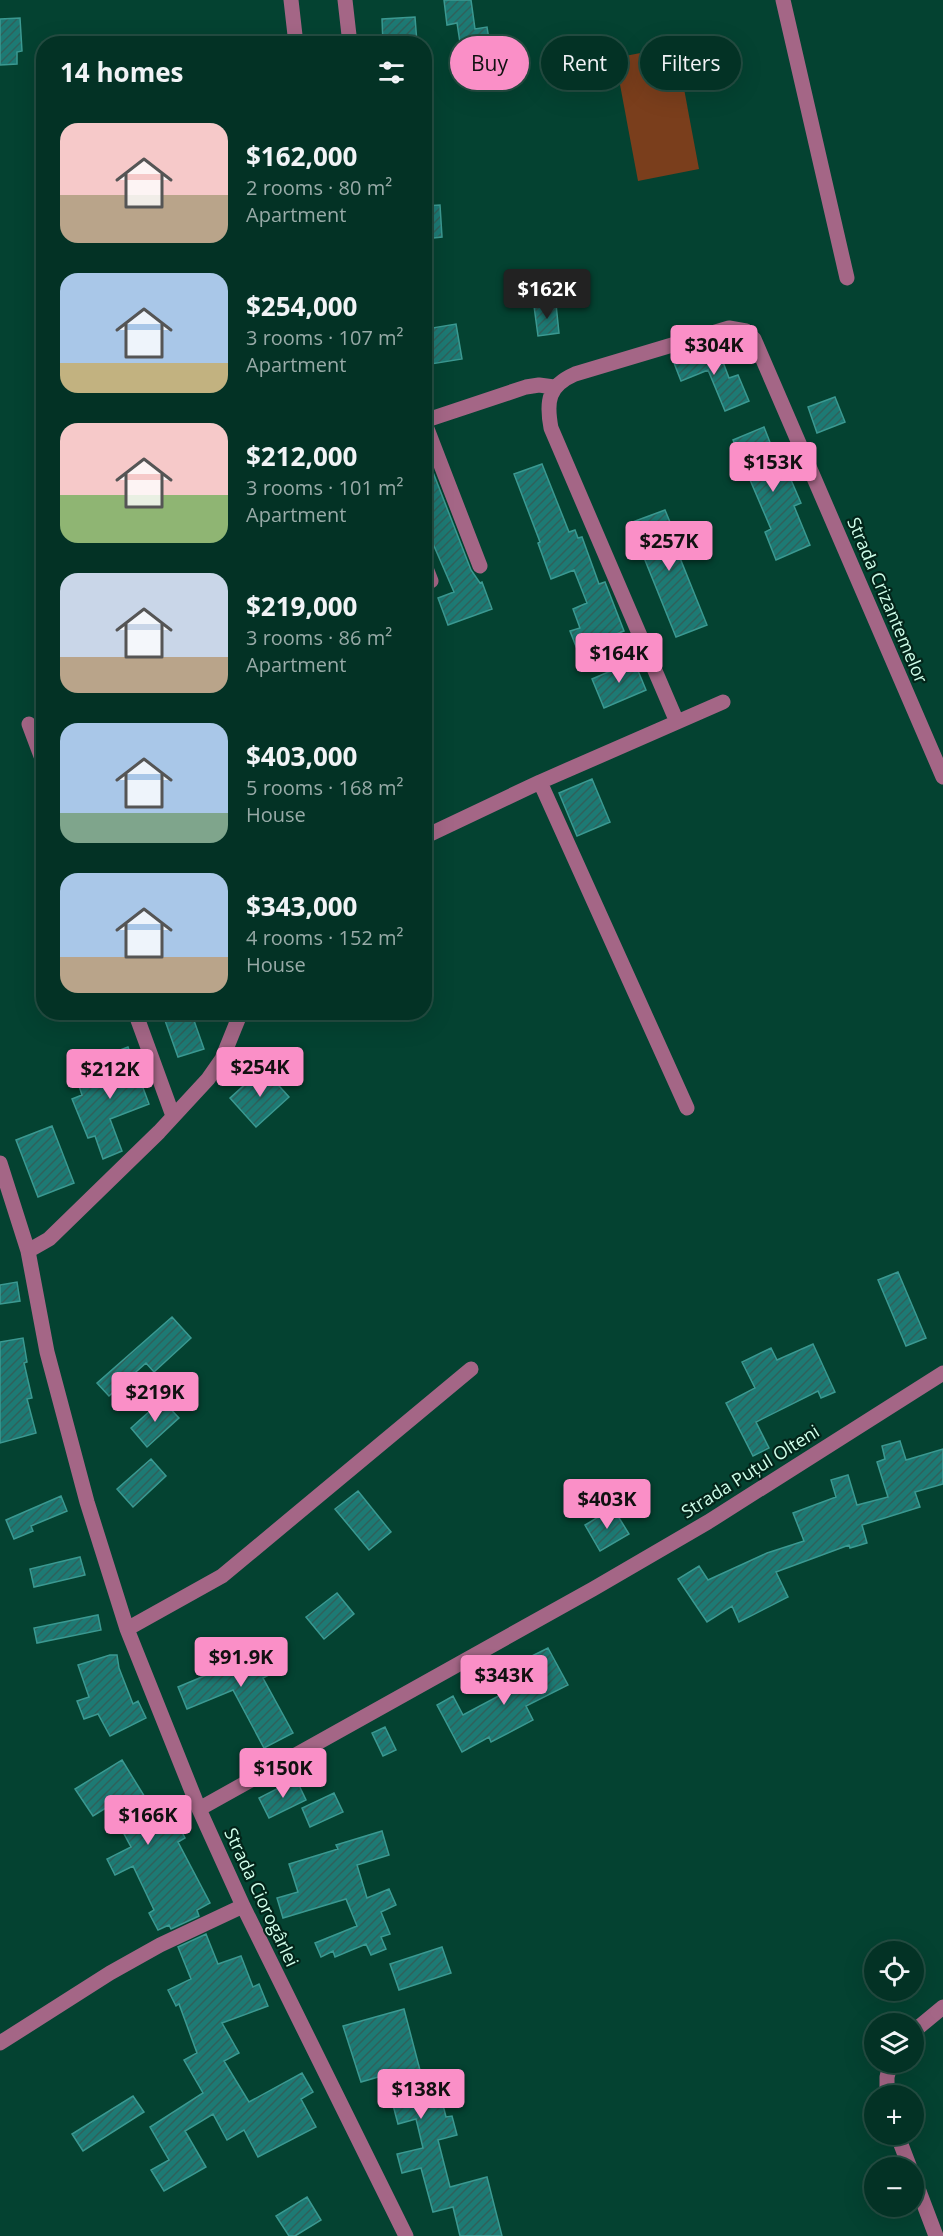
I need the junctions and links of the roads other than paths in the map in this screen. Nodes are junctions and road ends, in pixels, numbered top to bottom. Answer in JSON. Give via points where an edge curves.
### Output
{"nodes":[{"id":1,"x":291,"y":0,"type":"edge"},
{"id":2,"x":345,"y":0,"type":"edge"},
{"id":3,"x":783,"y":0,"type":"edge"},
{"id":4,"x":295,"y":36,"type":"edge"},
{"id":5,"x":349,"y":36,"type":"edge"},
{"id":6,"x":847,"y":278,"type":"dead end"},
{"id":7,"x":554,"y":387,"type":"junction"},
{"id":8,"x":432,"y":418,"type":"edge"},
{"id":9,"x":432,"y":442,"type":"edge"},
{"id":10,"x":480,"y":566,"type":"dead end"},
{"id":11,"x":723,"y":702,"type":"dead end"},
{"id":12,"x":677,"y":722,"type":"junction"},
{"id":13,"x":29,"y":724,"type":"dead end"},
{"id":14,"x":36,"y":743,"type":"edge"},
{"id":15,"x":943,"y":777,"type":"edge"},
{"id":16,"x":540,"y":782,"type":"junction"},
{"id":17,"x":432,"y":833,"type":"edge"},
{"id":18,"x":138,"y":1020,"type":"edge"},
{"id":19,"x":238,"y":1020,"type":"edge"},
{"id":20,"x":687,"y":1108,"type":"dead end"},
{"id":21,"x":173,"y":1116,"type":"junction"},
{"id":22,"x":0,"y":1163,"type":"edge"},
{"id":23,"x":28,"y":1251,"type":"junction"},
{"id":24,"x":471,"y":1369,"type":"dead end"},
{"id":25,"x":943,"y":1373,"type":"edge"},
{"id":26,"x":127,"y":1629,"type":"junction"},
{"id":27,"x":199,"y":1809,"type":"junction"},
{"id":28,"x":243,"y":1906,"type":"junction"},
{"id":29,"x":943,"y":2007,"type":"edge"},
{"id":30,"x":924,"y":2023,"type":"edge"},
{"id":31,"x":0,"y":2043,"type":"edge"},
{"id":32,"x":924,"y":2204,"type":"edge"},
{"id":33,"x":406,"y":2236,"type":"edge"},
{"id":34,"x":936,"y":2236,"type":"edge"}],
"edges":[{"from":1,"to":4,"type":"street"},
{"from":2,"to":5,"type":"street"},
{"from":3,"to":6,"type":"street"},
{"from":7,"to":8,"type":"street","via":[[526,387]]},
{"from":7,"to":12,"type":"street","via":[[548,412],[551,428]]},
{"from":7,"to":15,"type":"street","name":"Strada Crizantemelor","via":[[575,374],[729,328],[746,331],[754,339]]},
{"from":9,"to":10,"type":"street"},
{"from":11,"to":12,"type":"street"},
{"from":12,"to":16,"type":"street"},
{"from":13,"to":14,"type":"street"},
{"from":16,"to":17,"type":"street"},
{"from":16,"to":20,"type":"street"},
{"from":18,"to":21,"type":"street"},
{"from":19,"to":21,"type":"street","via":[[222,1059]]},
{"from":21,"to":23,"type":"street","via":[[49,1239]]},
{"from":22,"to":23,"type":"street","name":"Strada Ciorogârlei"},
{"from":23,"to":26,"type":"street","name":"Strada Ciorogârlei","via":[[47,1352],[87,1502]]},
{"from":24,"to":26,"type":"street","via":[[222,1576]]},
{"from":25,"to":27,"type":"street","name":"Strada Puțul Olteni","via":[[708,1522]]},
{"from":26,"to":27,"type":"street","name":"Strada Ciorogârlei"},
{"from":27,"to":28,"type":"street","name":"Strada Ciorogârlei"},
{"from":28,"to":31,"type":"street","via":[[120,1967]]},
{"from":28,"to":33,"type":"street","name":"Strada Ciorogârlei"},
{"from":29,"to":30,"type":"street"},
{"from":32,"to":34,"type":"street"}]}
